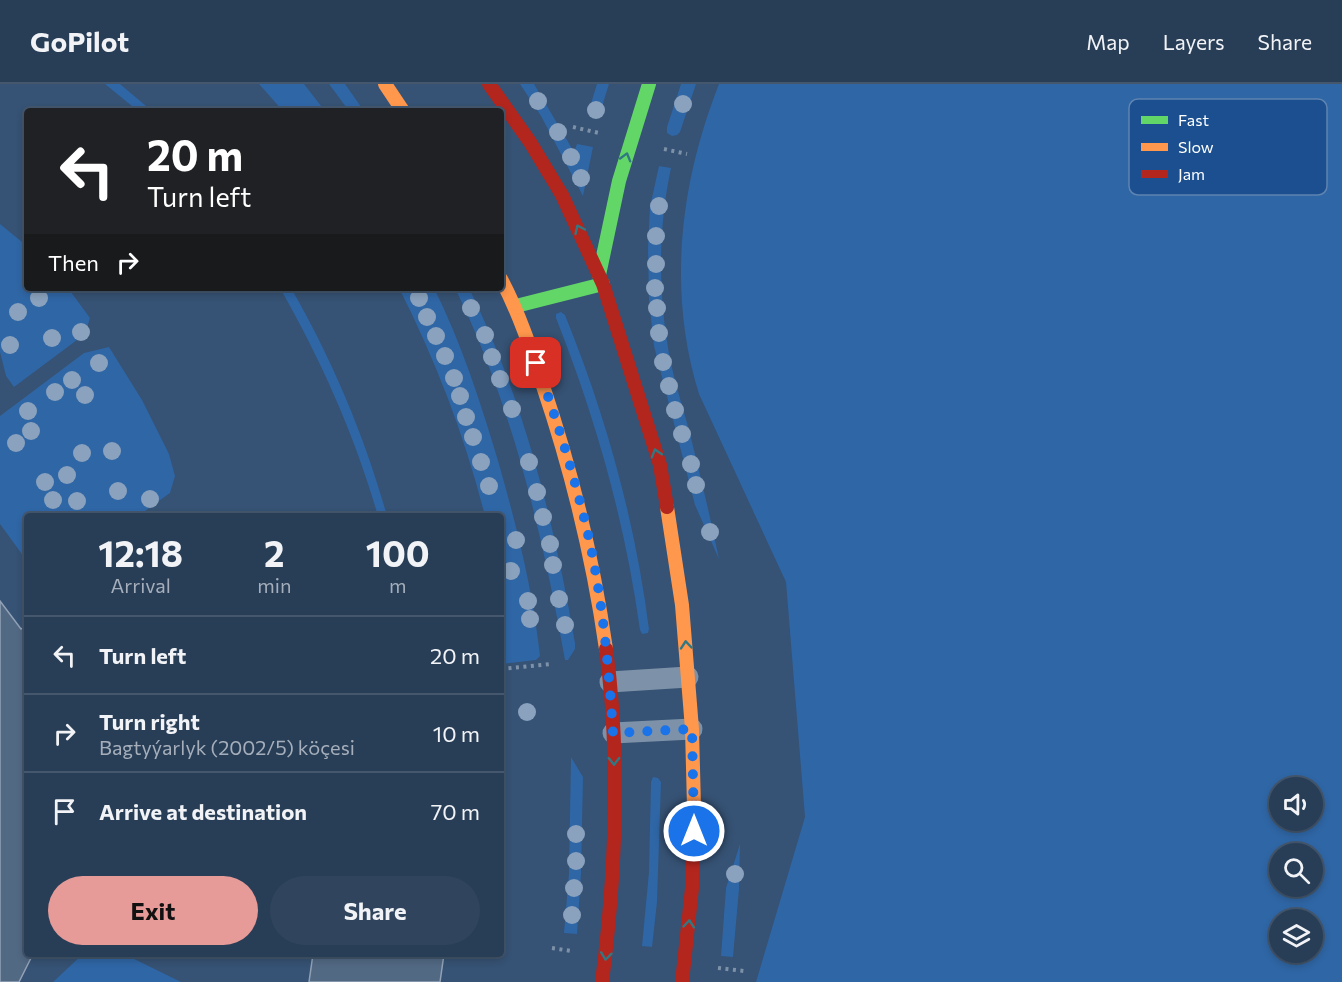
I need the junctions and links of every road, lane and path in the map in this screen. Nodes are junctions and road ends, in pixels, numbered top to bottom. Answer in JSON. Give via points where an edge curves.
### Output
{"nodes":[{"id":1,"x":385,"y":84,"type":"edge"},
{"id":2,"x":489,"y":84,"type":"edge"},
{"id":3,"x":649,"y":84,"type":"edge"},
{"id":4,"x":401,"y":108,"type":"edge"},
{"id":5,"x":601,"y":280,"type":"junction"},
{"id":6,"x":504,"y":284,"type":"edge"},
{"id":7,"x":516,"y":306,"type":"junction"},
{"id":8,"x":552,"y":664,"type":"dead end"},
{"id":9,"x":504,"y":669,"type":"edge"},
{"id":10,"x":688,"y":677,"type":"junction"},
{"id":11,"x":610,"y":682,"type":"junction"},
{"id":12,"x":692,"y":729,"type":"junction"},
{"id":13,"x":613,"y":733,"type":"junction"},
{"id":14,"x":602,"y":982,"type":"edge"},
{"id":15,"x":682,"y":982,"type":"edge"}],
"edges":[{"from":1,"to":4,"type":"street"},
{"from":5,"to":2,"type":"street","one_way":true,"via":[[562,195]]},
{"from":5,"to":3,"type":"street","one_way":true,"via":[[619,181]]},
{"from":5,"to":7,"type":"street"},
{"from":10,"to":5,"type":"street","one_way":true,"via":[[682,605],[660,465]]},
{"from":6,"to":7,"type":"street"},
{"from":7,"to":11,"type":"street","via":[[578,493],[603,620]]},
{"from":8,"to":9,"type":"path"},
{"from":10,"to":11,"type":"lane"},
{"from":10,"to":12,"type":"street"},
{"from":11,"to":13,"type":"street"},
{"from":12,"to":13,"type":"lane"},
{"from":15,"to":12,"type":"street","one_way":true,"via":[[692,888]]},
{"from":13,"to":14,"type":"street","one_way":true,"via":[[614,877]]}]}
